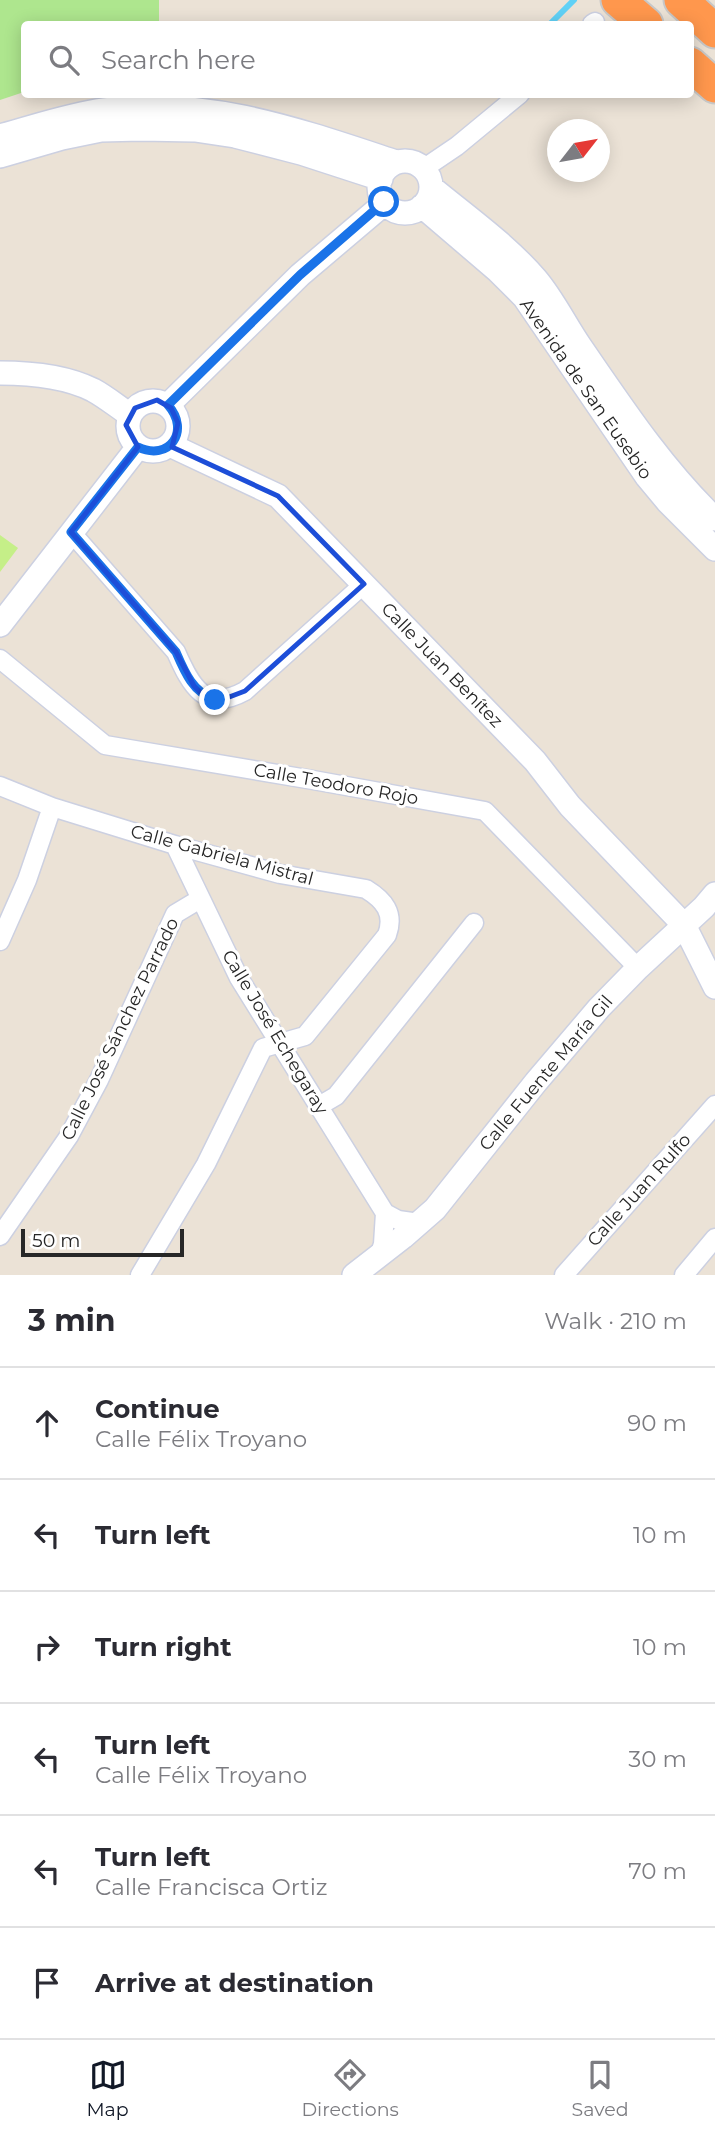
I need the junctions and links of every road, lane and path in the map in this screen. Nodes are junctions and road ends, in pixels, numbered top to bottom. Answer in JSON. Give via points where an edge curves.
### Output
{"nodes":[{"id":1,"x":681,"y":0,"type":"edge"},
{"id":2,"x":715,"y":31,"type":"edge"},
{"id":3,"x":694,"y":67,"type":"edge"},
{"id":4,"x":715,"y":86,"type":"edge"},
{"id":5,"x":515,"y":98,"type":"edge"},
{"id":6,"x":0,"y":136,"type":"edge"},
{"id":7,"x":0,"y":156,"type":"edge"},
{"id":8,"x":389,"y":171,"type":"junction"},
{"id":9,"x":425,"y":187,"type":"junction"},
{"id":10,"x":385,"y":203,"type":"junction"},
{"id":11,"x":0,"y":373,"type":"edge"},
{"id":12,"x":168,"y":405,"type":"junction"},
{"id":13,"x":130,"y":415,"type":"junction"},
{"id":14,"x":170,"y":446,"type":"junction"},
{"id":15,"x":138,"y":447,"type":"junction"},
{"id":16,"x":715,"y":519,"type":"edge"},
{"id":17,"x":71,"y":532,"type":"junction"},
{"id":18,"x":715,"y":549,"type":"edge"},
{"id":19,"x":364,"y":584,"type":"junction"},
{"id":20,"x":0,"y":625,"type":"edge"},
{"id":21,"x":0,"y":659,"type":"edge"},
{"id":22,"x":0,"y":786,"type":"edge"},
{"id":23,"x":52,"y":807,"type":"junction"},
{"id":24,"x":175,"y":845,"type":"junction"},
{"id":25,"x":715,"y":894,"type":"edge"},
{"id":26,"x":200,"y":900,"type":"junction"},
{"id":27,"x":474,"y":923,"type":"dead end"},
{"id":28,"x":684,"y":925,"type":"junction"},
{"id":29,"x":0,"y":941,"type":"edge"},
{"id":30,"x":638,"y":968,"type":"junction"},
{"id":31,"x":715,"y":987,"type":"edge"},
{"id":32,"x":281,"y":1044,"type":"junction"},
{"id":33,"x":715,"y":1104,"type":"edge"},
{"id":34,"x":319,"y":1106,"type":"junction"},
{"id":35,"x":385,"y":1213,"type":"junction"},
{"id":36,"x":419,"y":1223,"type":"junction"},
{"id":37,"x":0,"y":1236,"type":"edge"},
{"id":38,"x":715,"y":1238,"type":"edge"},
{"id":39,"x":380,"y":1253,"type":"junction"},
{"id":40,"x":140,"y":1275,"type":"edge"},
{"id":41,"x":354,"y":1275,"type":"edge"},
{"id":42,"x":564,"y":1275,"type":"edge"},
{"id":43,"x":684,"y":1275,"type":"edge"}],
"edges":[{"from":1,"to":2,"type":"highway"},
{"from":3,"to":4,"type":"highway"},
{"from":5,"to":9,"type":"street","via":[[457,146]]},
{"from":6,"to":8,"type":"street","via":[[106,110],[200,109],[305,132]]},
{"from":7,"to":8,"type":"street","via":[[101,130],[195,130]]},
{"from":8,"to":9,"type":"street","via":[[409,161]]},
{"from":8,"to":10,"type":"street","via":[[379,185]]},
{"from":9,"to":10,"type":"street","via":[[407,212]]},
{"from":9,"to":16,"type":"street","name":"Avenida de San Eusebio","via":[[510,253],[536,280],[633,424],[679,483]]},
{"from":9,"to":18,"type":"street","name":"Avenida de San Eusebio","via":[[524,297],[647,477]]},
{"from":10,"to":12,"type":"street","via":[[300,275]]},
{"from":11,"to":13,"type":"street","via":[[78,384]]},
{"from":12,"to":13,"type":"street","via":[[148,400]]},
{"from":12,"to":14,"type":"street","via":[[178,423]]},
{"from":13,"to":15,"type":"street","via":[[126,425]]},
{"from":14,"to":15,"type":"street","via":[[154,452]]},
{"from":14,"to":19,"type":"street","name":"Calle Juan Benítez","via":[[278,496]]},
{"from":15,"to":17,"type":"street"},
{"from":17,"to":19,"type":"street","via":[[176,652],[194,686],[215,700],[245,691]]},
{"from":17,"to":20,"type":"street"},
{"from":19,"to":28,"type":"street","name":"Calle Juan Benítez"},
{"from":21,"to":30,"type":"street","name":"Calle Teodoro Rojo","via":[[105,745],[485,811]]},
{"from":22,"to":23,"type":"street","name":"Calle Gabriela Mistral"},
{"from":23,"to":24,"type":"street","name":"Calle Gabriela Mistral"},
{"from":23,"to":29,"type":"street"},
{"from":24,"to":26,"type":"street","name":"Calle José Echegaray"},
{"from":24,"to":32,"type":"street","name":"Calle Gabriela Mistral","via":[[280,874],[366,889],[386,905],[387,935],[305,1036]]},
{"from":25,"to":28,"type":"street","name":"Calle Fuente María Gil"},
{"from":26,"to":32,"type":"street","name":"Calle José Echegaray"},
{"from":26,"to":37,"type":"street","name":"Calle José Sánchez Parrado","via":[[175,914],[69,1136]]},
{"from":27,"to":34,"type":"street","via":[[336,1097]]},
{"from":28,"to":30,"type":"street","name":"Calle Fuente María Gil"},
{"from":28,"to":31,"type":"street","name":"Calle Juan Benítez"},
{"from":30,"to":36,"type":"street","name":"Calle Fuente María Gil","via":[[598,1008]]},
{"from":32,"to":34,"type":"street","name":"Calle José Echegaray"},
{"from":32,"to":40,"type":"street","name":"Calle Gabriela Mistral","via":[[263,1048],[206,1164]]},
{"from":33,"to":42,"type":"street","name":"Calle Juan Rulfo"},
{"from":34,"to":35,"type":"street","name":"Calle José Echegaray"},
{"from":35,"to":36,"type":"street"},
{"from":35,"to":39,"type":"street"},
{"from":36,"to":39,"type":"street","name":"Calle Fuente María Gil"},
{"from":38,"to":43,"type":"street"},
{"from":39,"to":41,"type":"street","name":"Calle Fuente María Gil"}]}
